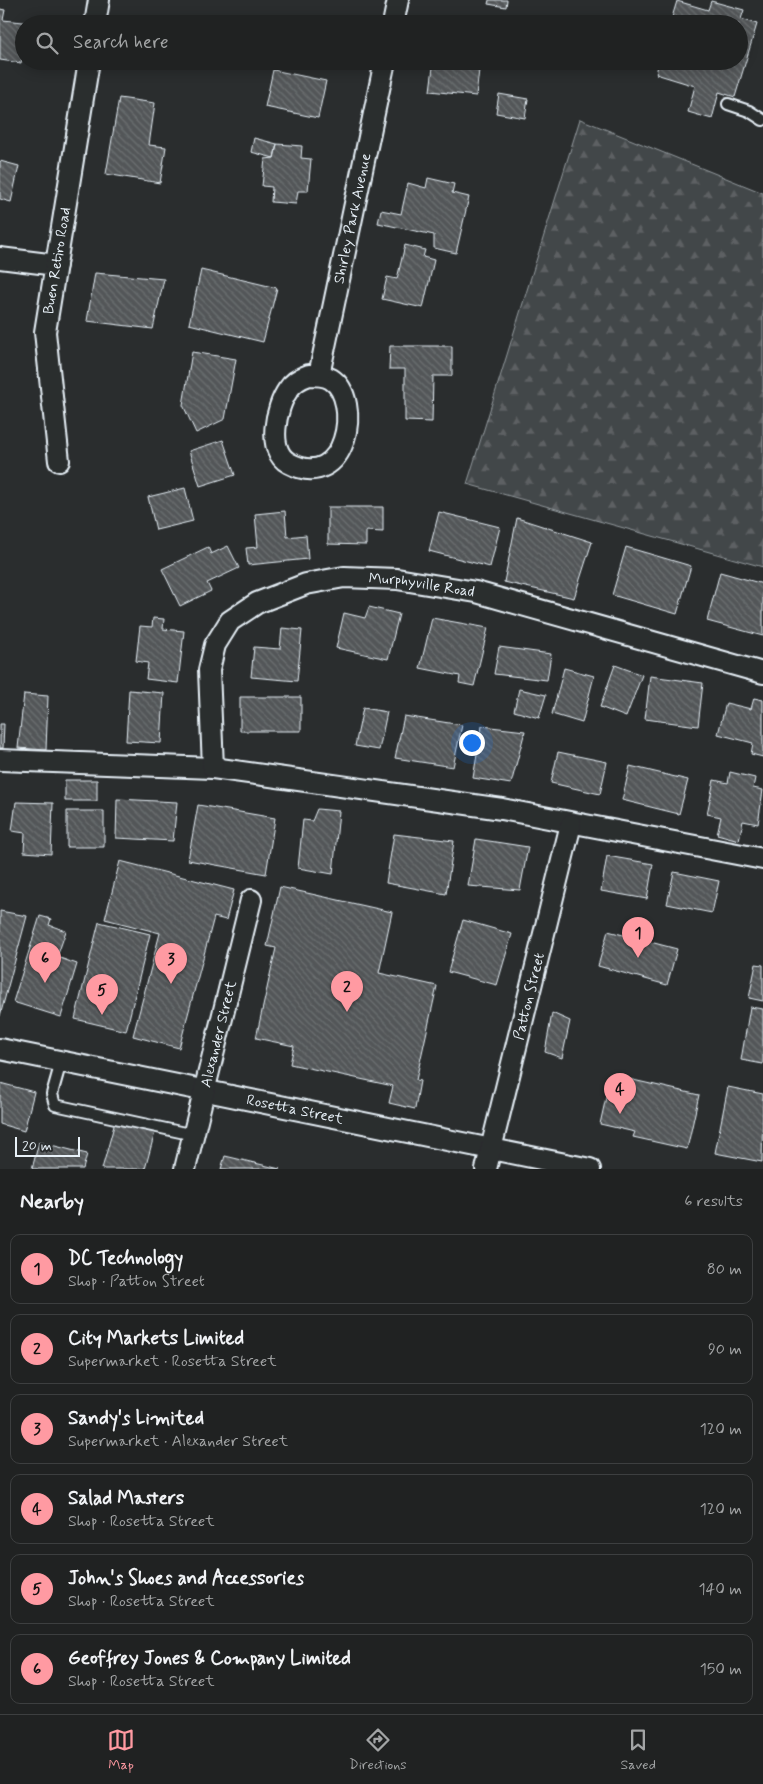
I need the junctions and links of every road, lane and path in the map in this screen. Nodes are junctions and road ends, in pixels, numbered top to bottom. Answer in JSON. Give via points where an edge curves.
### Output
{"nodes":[{"id":1,"x":99,"y":0,"type":"edge"},
{"id":2,"x":398,"y":0,"type":"edge"},
{"id":3,"x":96,"y":15,"type":"edge"},
{"id":4,"x":395,"y":15,"type":"edge"},
{"id":5,"x":88,"y":70,"type":"edge"},
{"id":6,"x":383,"y":70,"type":"edge"},
{"id":7,"x":728,"y":104,"type":"dead end"},
{"id":8,"x":763,"y":120,"type":"edge"},
{"id":9,"x":0,"y":258,"type":"edge"},
{"id":10,"x":56,"y":265,"type":"junction"},
{"id":11,"x":320,"y":375,"type":"junction"},
{"id":12,"x":59,"y":461,"type":"dead end"},
{"id":13,"x":763,"y":673,"type":"edge"},
{"id":14,"x":0,"y":760,"type":"edge"},
{"id":15,"x":213,"y":768,"type":"junction"},
{"id":16,"x":571,"y":824,"type":"junction"},
{"id":17,"x":763,"y":859,"type":"edge"},
{"id":18,"x":251,"y":900,"type":"dead end"},
{"id":19,"x":0,"y":1049,"type":"edge"},
{"id":20,"x":61,"y":1062,"type":"junction"},
{"id":21,"x":206,"y":1090,"type":"junction"},
{"id":22,"x":194,"y":1135,"type":"junction"},
{"id":23,"x":491,"y":1149,"type":"junction"},
{"id":24,"x":185,"y":1169,"type":"edge"},
{"id":25,"x":486,"y":1169,"type":"edge"},
{"id":26,"x":590,"y":1169,"type":"edge"}],
"edges":[{"from":1,"to":3,"type":"street"},
{"from":2,"to":4,"type":"street"},
{"from":5,"to":10,"type":"street","name":"Buen Retiro Road"},
{"from":6,"to":11,"type":"street","name":"Shirley Park Avenue"},
{"from":7,"to":8,"type":"lane","via":[[749,110]]},
{"from":9,"to":10,"type":"street"},
{"from":10,"to":12,"type":"street","name":"Buen Retiro Road","via":[[45,332]]},
{"from":11,"to":11,"type":"street","via":[[340,387],[347,426],[343,446],[334,460],[319,469],[304,470],[287,462],[278,449],[278,410],[288,390],[299,378]]},
{"from":13,"to":15,"type":"street","name":"Murphyville Road","via":[[476,592],[397,579],[344,577],[306,584],[257,603],[230,621],[215,645],[209,670]]},
{"from":14,"to":15,"type":"street"},
{"from":15,"to":16,"type":"street","via":[[502,810]]},
{"from":16,"to":17,"type":"street"},
{"from":16,"to":23,"type":"street","name":"Patton Street"},
{"from":18,"to":21,"type":"street","name":"Alexander Street"},
{"from":19,"to":20,"type":"street","name":"Rosetta Street"},
{"from":20,"to":21,"type":"street","name":"Rosetta Street"},
{"from":20,"to":22,"type":"lane","via":[[52,1094],[55,1105]]},
{"from":21,"to":22,"type":"street","name":"Alexander Street"},
{"from":21,"to":23,"type":"street","name":"Rosetta Street"},
{"from":22,"to":24,"type":"street","name":"Alexander Street"},
{"from":23,"to":25,"type":"street","name":"Patton Street"},
{"from":23,"to":26,"type":"street","name":"Rosetta Street"}]}
